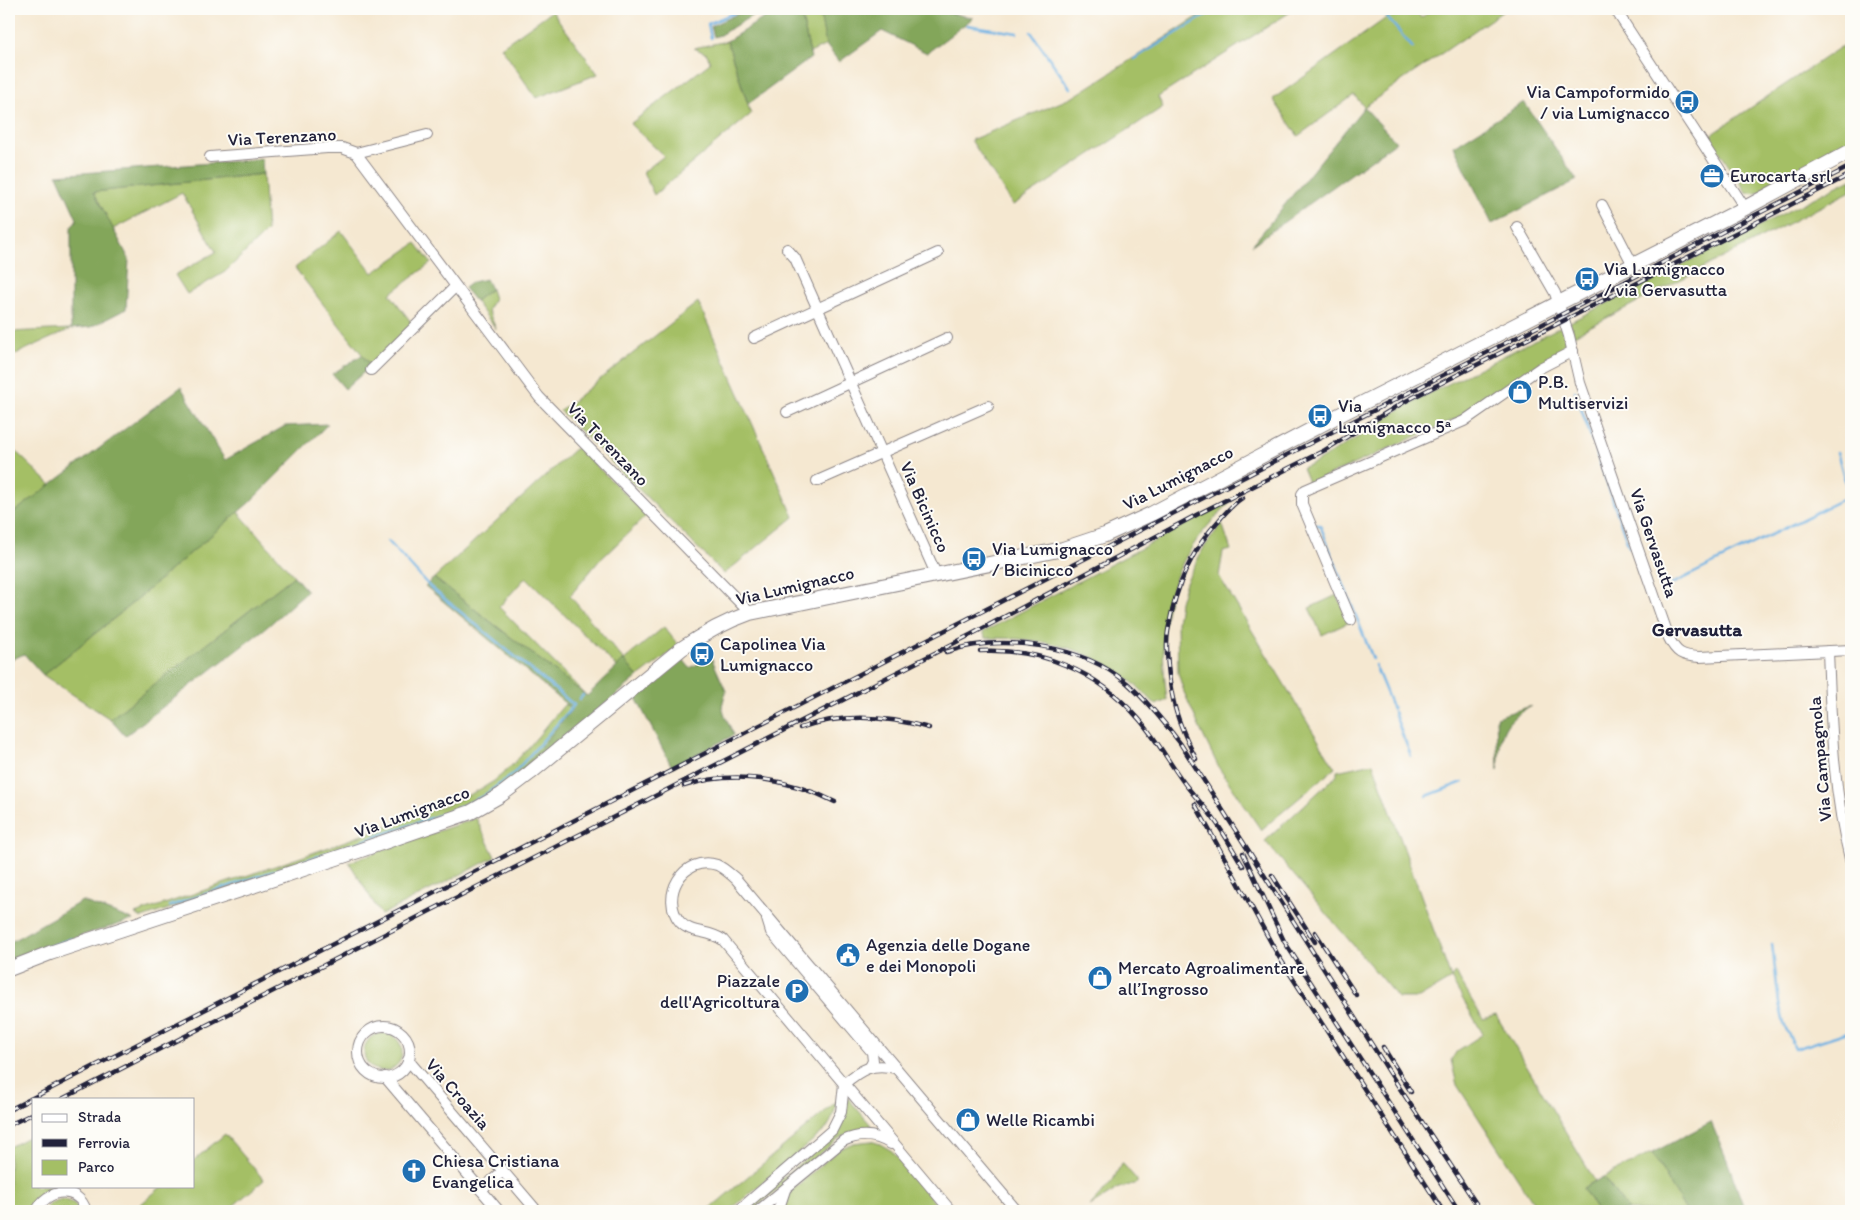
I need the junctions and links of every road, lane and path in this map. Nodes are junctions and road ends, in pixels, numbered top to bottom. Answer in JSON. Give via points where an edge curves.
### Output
{"nodes":[{"id":1,"x":1615,"y":9,"type":"edge"},
{"id":2,"x":427,"y":135,"type":"dead end"},
{"id":3,"x":1851,"y":151,"type":"edge"},
{"id":4,"x":356,"y":153,"type":"junction"},
{"id":5,"x":210,"y":157,"type":"dead end"},
{"id":6,"x":1602,"y":205,"type":"dead end"},
{"id":7,"x":1745,"y":208,"type":"junction"},
{"id":8,"x":1517,"y":227,"type":"dead end"},
{"id":9,"x":787,"y":249,"type":"dead end"},
{"id":10,"x":938,"y":254,"type":"dead end"},
{"id":11,"x":1633,"y":265,"type":"junction"},
{"id":12,"x":455,"y":287,"type":"junction"},
{"id":13,"x":1558,"y":304,"type":"junction"},
{"id":14,"x":817,"y":309,"type":"junction"},
{"id":15,"x":754,"y":338,"type":"dead end"},
{"id":16,"x":947,"y":338,"type":"dead end"},
{"id":17,"x":1572,"y":351,"type":"junction"},
{"id":18,"x":371,"y":370,"type":"dead end"},
{"id":19,"x":850,"y":382,"type":"junction"},
{"id":20,"x":988,"y":406,"type":"dead end"},
{"id":21,"x":787,"y":412,"type":"dead end"},
{"id":22,"x":883,"y":452,"type":"junction"},
{"id":23,"x":817,"y":481,"type":"dead end"},
{"id":24,"x":936,"y":574,"type":"junction"},
{"id":25,"x":750,"y":613,"type":"junction"},
{"id":26,"x":1351,"y":620,"type":"dead end"},
{"id":27,"x":1851,"y":650,"type":"edge"},
{"id":28,"x":1828,"y":651,"type":"junction"},
{"id":29,"x":1851,"y":863,"type":"edge"},
{"id":30,"x":766,"y":916,"type":"junction"},
{"id":31,"x":9,"y":970,"type":"edge"},
{"id":32,"x":408,"y":1060,"type":"junction"},
{"id":33,"x":870,"y":1067,"type":"junction"},
{"id":34,"x":895,"y":1068,"type":"junction"},
{"id":35,"x":385,"y":1078,"type":"junction"},
{"id":36,"x":844,"y":1084,"type":"junction"},
{"id":37,"x":903,"y":1155,"type":"junction"},
{"id":38,"x":503,"y":1171,"type":"junction"},
{"id":39,"x":786,"y":1187,"type":"junction"},
{"id":40,"x":481,"y":1190,"type":"junction"},
{"id":41,"x":751,"y":1199,"type":"junction"},
{"id":42,"x":37,"y":1211,"type":"edge"},
{"id":43,"x":86,"y":1211,"type":"edge"},
{"id":44,"x":499,"y":1211,"type":"edge"},
{"id":45,"x":537,"y":1211,"type":"edge"},
{"id":46,"x":738,"y":1211,"type":"edge"},
{"id":47,"x":748,"y":1211,"type":"edge"},
{"id":48,"x":758,"y":1211,"type":"edge"},
{"id":49,"x":778,"y":1211,"type":"edge"},
{"id":50,"x":950,"y":1211,"type":"edge"},
{"id":51,"x":1017,"y":1211,"type":"edge"}],
"edges":[{"from":1,"to":7,"type":"street"},
{"from":2,"to":4,"type":"street","name":"Via Terenzano"},
{"from":3,"to":7,"type":"main road","name":"Via Lumignacco"},
{"from":4,"to":5,"type":"street","name":"Via Terenzano","via":[[342,148],[327,148]]},
{"from":4,"to":12,"type":"street","name":"Via Terenzano"},
{"from":6,"to":11,"type":"street"},
{"from":7,"to":11,"type":"main road","name":"Via Lumignacco"},
{"from":8,"to":13,"type":"street","via":[[1555,293]]},
{"from":9,"to":14,"type":"street","name":"Via Bicinicco","via":[[795,258]]},
{"from":10,"to":14,"type":"street"},
{"from":11,"to":13,"type":"main road","name":"Via Lumignacco"},
{"from":12,"to":18,"type":"street"},
{"from":12,"to":25,"type":"street","name":"Via Terenzano","via":[[539,397]]},
{"from":13,"to":17,"type":"street","name":"Via Gervasutta"},
{"from":13,"to":24,"type":"main road","name":"Via Lumignacco","via":[[1105,535],[1063,549]]},
{"from":14,"to":15,"type":"street"},
{"from":14,"to":19,"type":"street","name":"Via Bicinicco"},
{"from":16,"to":19,"type":"street"},
{"from":17,"to":26,"type":"street","via":[[1540,368],[1464,421],[1305,490],[1302,504]]},
{"from":17,"to":28,"type":"street","name":"Via Gervasutta","via":[[1580,383],[1675,651],[1682,656],[1699,657]]},
{"from":19,"to":21,"type":"street"},
{"from":19,"to":22,"type":"street","name":"Via Bicinicco"},
{"from":20,"to":22,"type":"street","name":"Via Bicinicco"},
{"from":22,"to":23,"type":"street","name":"Via Bicinicco"},
{"from":22,"to":24,"type":"street","name":"Via Bicinicco"},
{"from":24,"to":25,"type":"main road","name":"Via Lumignacco"},
{"from":25,"to":31,"type":"main road","name":"Via Lumignacco","via":[[719,625],[694,640],[530,773],[471,812],[50,953]]},
{"from":27,"to":28,"type":"street","name":"Via Gervasutta"},
{"from":28,"to":29,"type":"street","name":"Via Campagnola","via":[[1836,787]]},
{"from":30,"to":33,"type":"street","via":[[771,932],[872,1052]]},
{"from":30,"to":34,"type":"street"},
{"from":30,"to":36,"type":"street","via":[[736,879],[716,865],[692,867],[677,879],[673,888],[672,906],[681,923],[723,940]]},
{"from":32,"to":35,"type":"street","name":"Via Croazia","via":[[399,1072]]},
{"from":32,"to":35,"type":"street","name":"Via Croazia","via":[[408,1044],[399,1031],[384,1026],[368,1031],[359,1044],[360,1061],[370,1073]]},
{"from":32,"to":38,"type":"street","name":"Via Croazia"},
{"from":33,"to":34,"type":"street"},
{"from":33,"to":36,"type":"street"},
{"from":34,"to":51,"type":"street"},
{"from":35,"to":40,"type":"street","name":"Via Croazia"},
{"from":36,"to":37,"type":"street"},
{"from":36,"to":41,"type":"street","via":[[841,1112],[832,1130]]},
{"from":37,"to":39,"type":"street","via":[[882,1138],[853,1136]]},
{"from":37,"to":50,"type":"street"},
{"from":38,"to":40,"type":"street"},
{"from":38,"to":45,"type":"street","name":"Via Croazia"},
{"from":39,"to":48,"type":"street"},
{"from":39,"to":49,"type":"street"},
{"from":40,"to":44,"type":"street","name":"Via Croazia"},
{"from":41,"to":46,"type":"street"},
{"from":41,"to":47,"type":"street"},
{"from":42,"to":43,"type":"street","via":[[48,1196],[64,1192],[80,1200]]}]}
